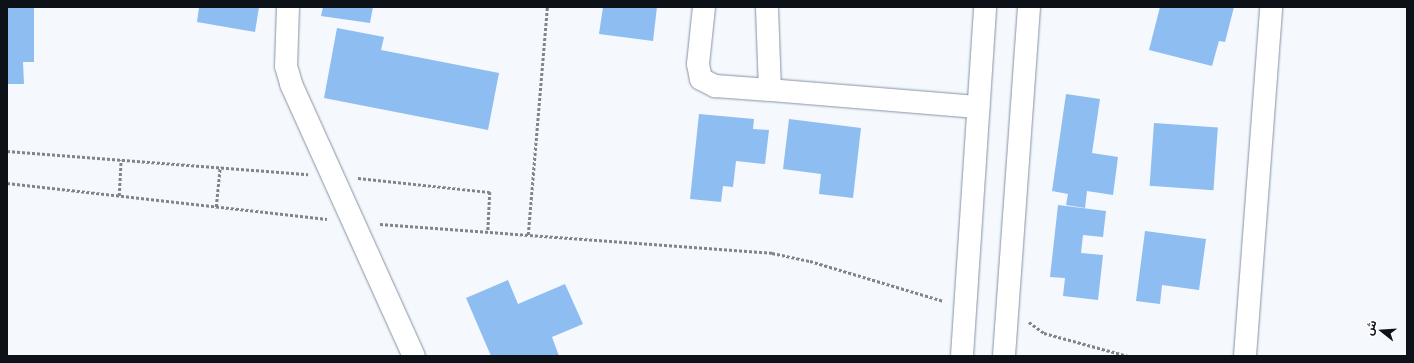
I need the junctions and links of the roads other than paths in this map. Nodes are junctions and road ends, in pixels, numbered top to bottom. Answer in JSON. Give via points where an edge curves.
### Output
{"nodes":[{"id":1,"x":288,"y":7,"type":"edge"},
{"id":2,"x":704,"y":7,"type":"edge"},
{"id":3,"x":767,"y":7,"type":"edge"},
{"id":4,"x":985,"y":7,"type":"edge"},
{"id":5,"x":1029,"y":7,"type":"edge"},
{"id":6,"x":1271,"y":7,"type":"edge"},
{"id":7,"x":770,"y":90,"type":"junction"},
{"id":8,"x":978,"y":107,"type":"junction"},
{"id":9,"x":414,"y":356,"type":"edge"},
{"id":10,"x":962,"y":356,"type":"edge"},
{"id":11,"x":1004,"y":356,"type":"edge"},
{"id":12,"x":1245,"y":356,"type":"edge"}],
"edges":[{"from":1,"to":9,"type":"street","via":[[286,66],[291,84]]},
{"from":2,"to":7,"type":"street","via":[[698,64],[701,79],[715,86]]},
{"from":3,"to":7,"type":"street"},
{"from":4,"to":8,"type":"street"},
{"from":5,"to":11,"type":"street"},
{"from":6,"to":12,"type":"street"},
{"from":7,"to":8,"type":"street"},
{"from":8,"to":10,"type":"street"}]}
